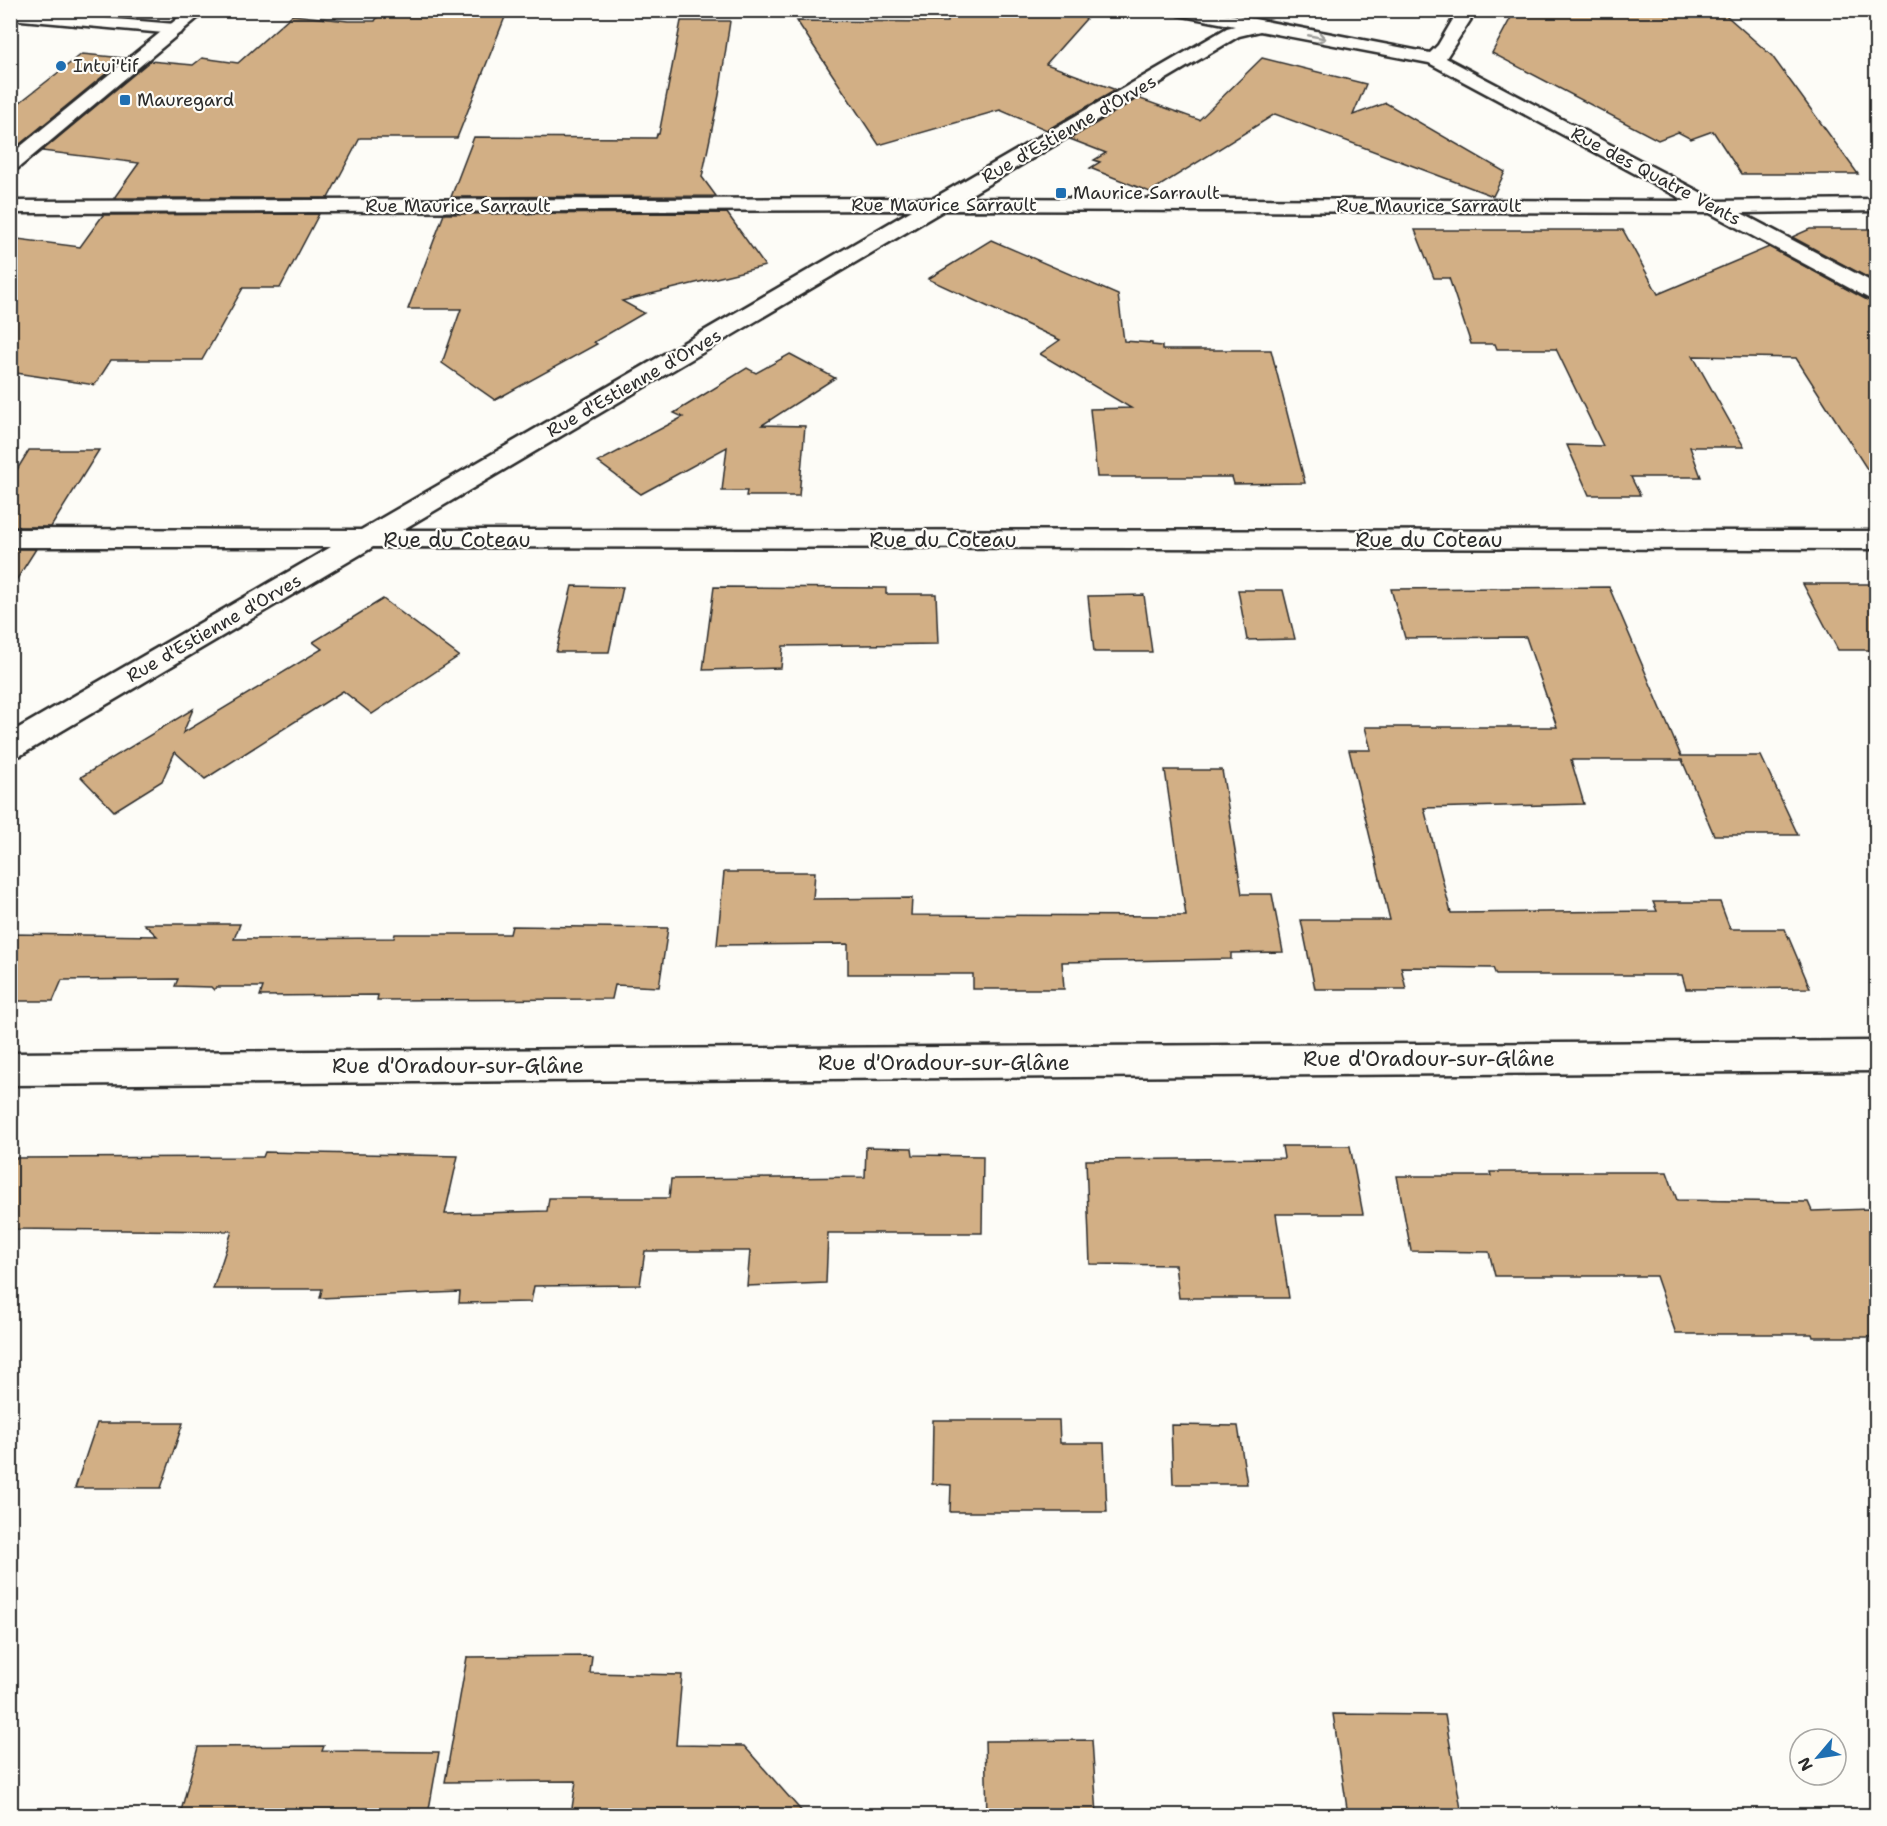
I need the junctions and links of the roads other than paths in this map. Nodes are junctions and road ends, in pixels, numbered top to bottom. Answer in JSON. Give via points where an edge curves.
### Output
{"nodes":[{"id":1,"x":199,"y":10,"type":"edge"},
{"id":2,"x":1178,"y":10,"type":"edge"},
{"id":3,"x":1464,"y":10,"type":"edge"},
{"id":4,"x":10,"y":14,"type":"edge"},
{"id":5,"x":1259,"y":26,"type":"junction"},
{"id":6,"x":175,"y":29,"type":"junction"},
{"id":7,"x":1434,"y":59,"type":"junction"},
{"id":8,"x":10,"y":165,"type":"edge"},
{"id":9,"x":941,"y":204,"type":"junction"},
{"id":10,"x":1876,"y":205,"type":"edge"},
{"id":11,"x":10,"y":207,"type":"edge"},
{"id":12,"x":1716,"y":207,"type":"junction"},
{"id":13,"x":1876,"y":293,"type":"edge"},
{"id":14,"x":10,"y":538,"type":"edge"},
{"id":15,"x":363,"y":540,"type":"junction"},
{"id":16,"x":1876,"y":540,"type":"edge"},
{"id":17,"x":10,"y":747,"type":"edge"},
{"id":18,"x":1876,"y":1056,"type":"edge"},
{"id":19,"x":10,"y":1069,"type":"edge"}],
"edges":[{"from":1,"to":6,"type":"street"},
{"from":2,"to":5,"type":"street","name":"Rue des Quatre Vents"},
{"from":3,"to":7,"type":"street","via":[[1446,48]]},
{"from":4,"to":6,"type":"street"},
{"from":5,"to":7,"type":"street","name":"Rue des Quatre Vents","one_way":true},
{"from":5,"to":9,"type":"street","name":"Rue d'Estienne d'Orves","via":[[1233,33]]},
{"from":6,"to":8,"type":"street"},
{"from":7,"to":12,"type":"street","name":"Rue des Quatre Vents"},
{"from":9,"to":11,"type":"street","name":"Rue Maurice Sarrault"},
{"from":9,"to":12,"type":"street","name":"Rue Maurice Sarrault"},
{"from":9,"to":15,"type":"street","name":"Rue d'Estienne d'Orves"},
{"from":10,"to":12,"type":"street","name":"Rue Maurice Sarrault"},
{"from":12,"to":13,"type":"street","name":"Rue des Quatre Vents"},
{"from":14,"to":15,"type":"street","name":"Rue du Coteau"},
{"from":15,"to":16,"type":"street","name":"Rue du Coteau"},
{"from":15,"to":17,"type":"street","name":"Rue d'Estienne d'Orves"},
{"from":18,"to":19,"type":"street","name":"Rue d'Oradour-sur-Glâne"}]}
